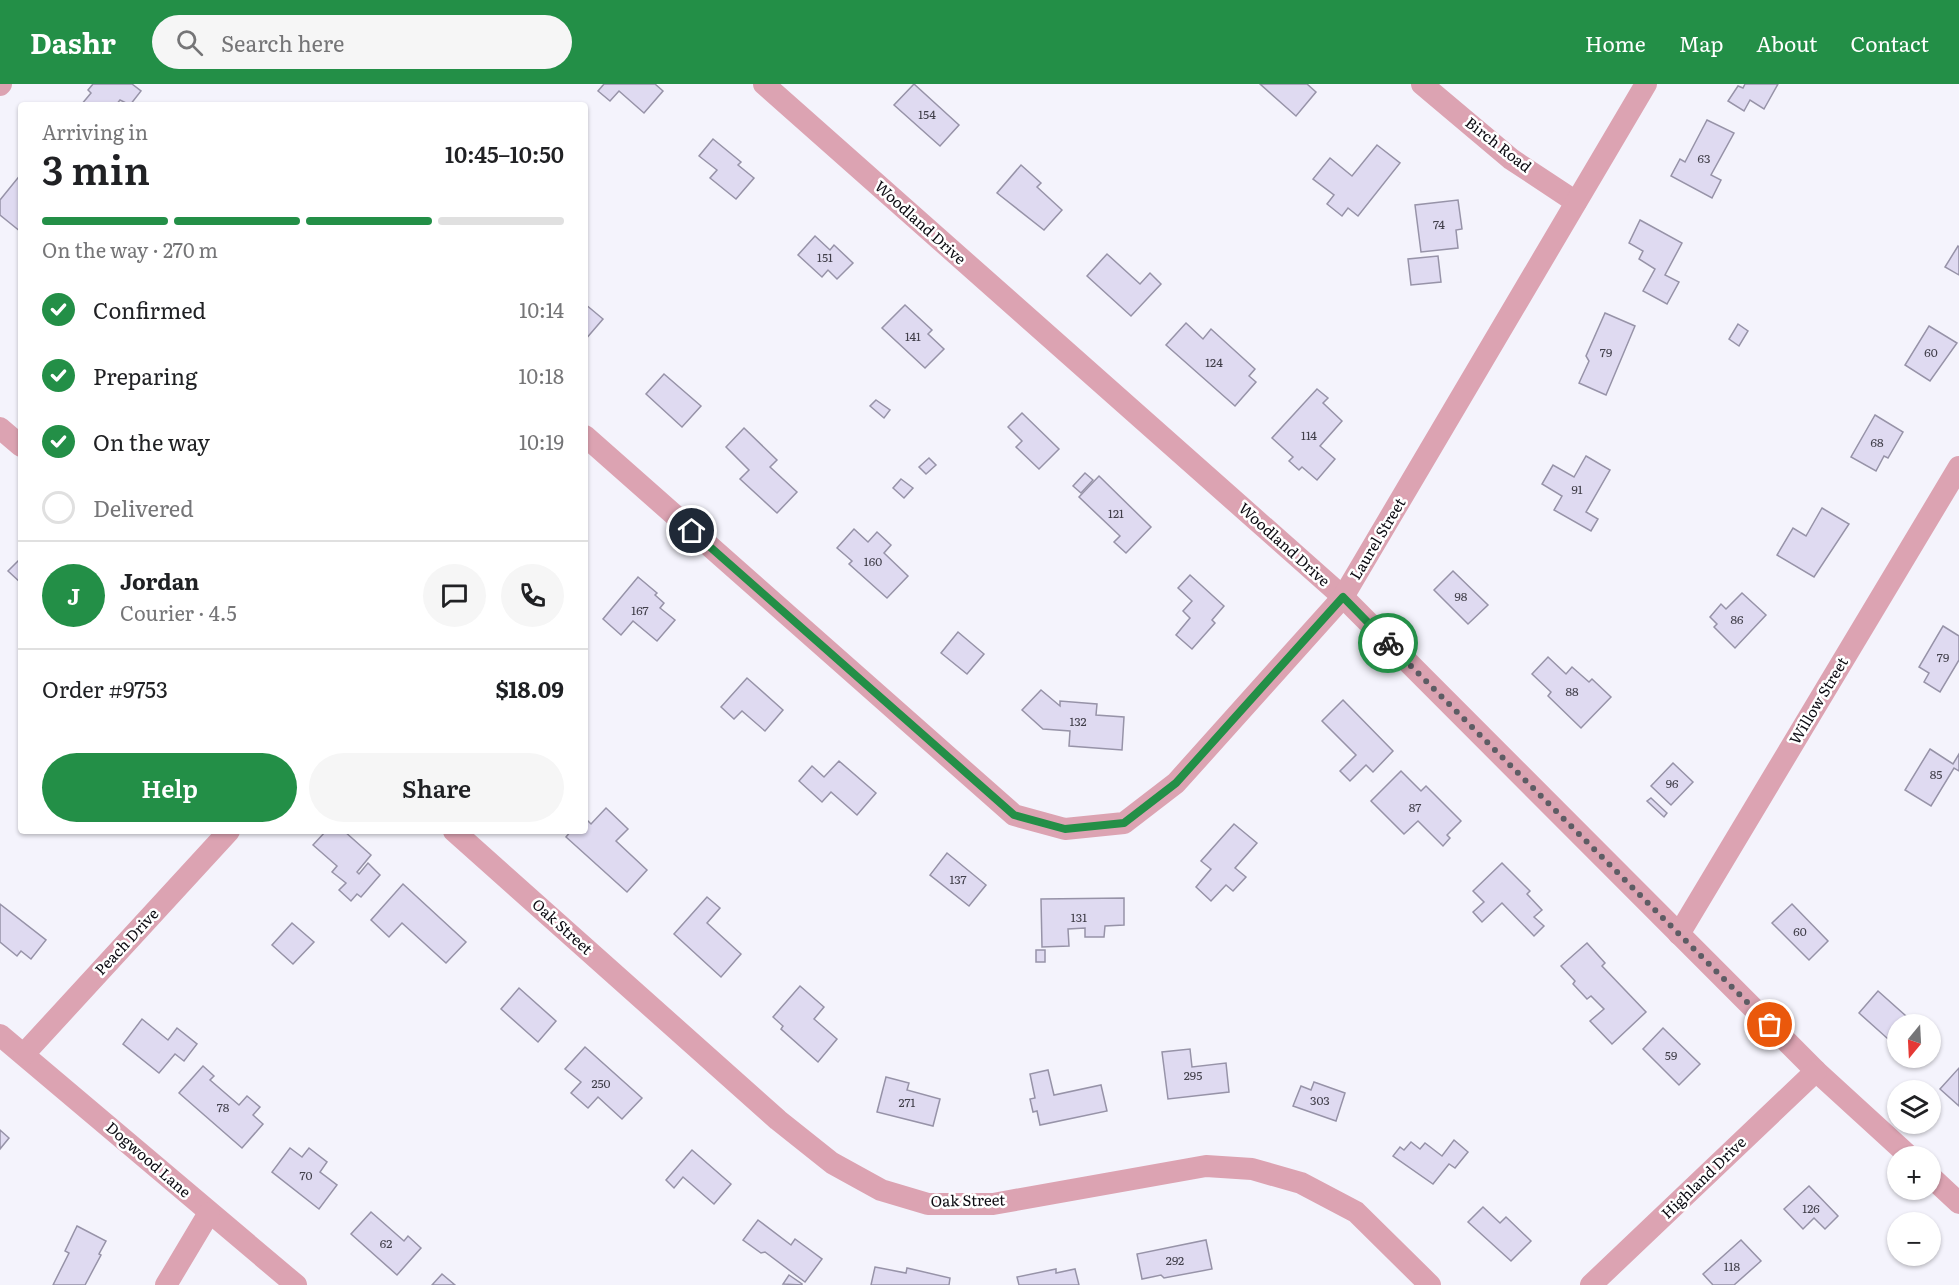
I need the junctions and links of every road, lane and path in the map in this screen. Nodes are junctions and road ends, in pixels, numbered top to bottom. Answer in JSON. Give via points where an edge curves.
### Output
{"nodes":[{"id":1,"x":764,"y":84,"type":"edge"},
{"id":2,"x":1422,"y":84,"type":"edge"},
{"id":3,"x":1646,"y":84,"type":"edge"},
{"id":4,"x":1576,"y":202,"type":"junction"},
{"id":5,"x":0,"y":428,"type":"edge"},
{"id":6,"x":588,"y":439,"type":"edge"},
{"id":7,"x":18,"y":443,"type":"edge"},
{"id":8,"x":1959,"y":467,"type":"edge"},
{"id":9,"x":1343,"y":597,"type":"junction"},
{"id":10,"x":226,"y":834,"type":"edge"},
{"id":11,"x":457,"y":834,"type":"edge"},
{"id":12,"x":1679,"y":934,"type":"junction"},
{"id":13,"x":0,"y":1035,"type":"edge"},
{"id":14,"x":24,"y":1054,"type":"junction"},
{"id":15,"x":1816,"y":1071,"type":"junction"},
{"id":16,"x":1898,"y":1146,"type":"edge"},
{"id":17,"x":1941,"y":1186,"type":"edge"},
{"id":18,"x":1959,"y":1203,"type":"edge"},
{"id":19,"x":209,"y":1213,"type":"junction"},
{"id":20,"x":166,"y":1285,"type":"edge"},
{"id":21,"x":296,"y":1285,"type":"edge"},
{"id":22,"x":1430,"y":1285,"type":"edge"},
{"id":23,"x":1591,"y":1285,"type":"edge"}],
"edges":[{"from":1,"to":9,"type":"street","name":"Woodland Drive"},
{"from":2,"to":4,"type":"street","name":"Birch Road","via":[[1511,159]]},
{"from":3,"to":4,"type":"street","name":"Laurel Street"},
{"from":4,"to":9,"type":"street","name":"Laurel Street"},
{"from":5,"to":7,"type":"street"},
{"from":6,"to":9,"type":"street","name":"Laurel Street","via":[[1014,815],[1065,829],[1124,823],[1176,783]]},
{"from":8,"to":12,"type":"street","name":"Willow Street"},
{"from":9,"to":12,"type":"street","name":"Woodland Drive"},
{"from":10,"to":14,"type":"street","name":"Peach Drive"},
{"from":11,"to":22,"type":"street","name":"Oak Street","via":[[778,1120],[832,1163],[881,1190],[928,1204],[993,1204],[1206,1166],[1252,1169],[1301,1183],[1356,1212]]},
{"from":12,"to":15,"type":"street","name":"Woodland Drive"},
{"from":13,"to":14,"type":"street","name":"Dogwood Lane"},
{"from":14,"to":19,"type":"street","name":"Dogwood Lane"},
{"from":15,"to":16,"type":"street","name":"Woodland Drive"},
{"from":15,"to":23,"type":"street","name":"Highland Drive"},
{"from":17,"to":18,"type":"street"},
{"from":19,"to":20,"type":"street"},
{"from":19,"to":21,"type":"street","name":"Dogwood Lane"}]}
